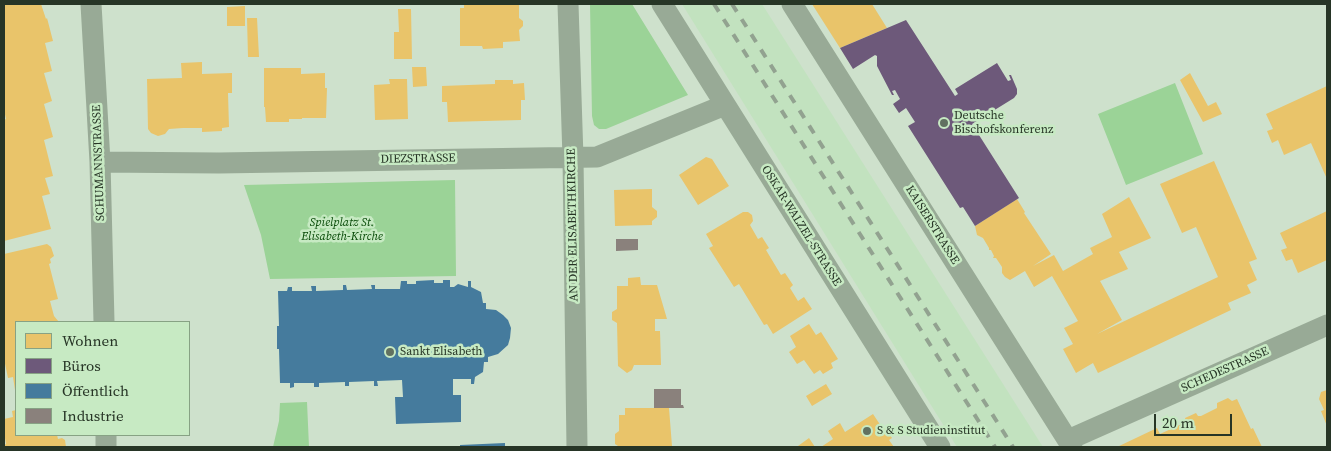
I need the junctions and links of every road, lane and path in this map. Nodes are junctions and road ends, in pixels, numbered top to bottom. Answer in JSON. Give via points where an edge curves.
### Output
{"nodes":[{"id":1,"x":91,"y":4,"type":"edge"},
{"id":2,"x":568,"y":4,"type":"edge"},
{"id":3,"x":662,"y":4,"type":"edge"},
{"id":4,"x":792,"y":4,"type":"edge"},
{"id":5,"x":725,"y":105,"type":"junction"},
{"id":6,"x":573,"y":158,"type":"junction"},
{"id":7,"x":100,"y":162,"type":"junction"},
{"id":8,"x":104,"y":321,"type":"edge"},
{"id":9,"x":1327,"y":325,"type":"edge"},
{"id":10,"x":1070,"y":444,"type":"edge"},
{"id":11,"x":577,"y":447,"type":"edge"},
{"id":12,"x":940,"y":447,"type":"edge"}],
"edges":[{"from":1,"to":7,"type":"street","name":"SCHUMANNSTRASSE"},
{"from":2,"to":6,"type":"street","name":"AN DER ELISABETHKIRCHE"},
{"from":3,"to":5,"type":"street","name":"OSKAR-WALZEL-STRASSE"},
{"from":4,"to":10,"type":"street","name":"KAISERSTRASSE"},
{"from":5,"to":6,"type":"street","name":"DIEZSTRASSE","via":[[597,158]]},
{"from":5,"to":12,"type":"street","name":"OSKAR-WALZEL-STRASSE"},
{"from":6,"to":7,"type":"street","name":"DIEZSTRASSE"},
{"from":6,"to":11,"type":"street","name":"AN DER ELISABETHKIRCHE"},
{"from":7,"to":8,"type":"street","name":"SCHUMANNSTRASSE"},
{"from":9,"to":10,"type":"street","name":"SCHEDESTRASSE"}]}
